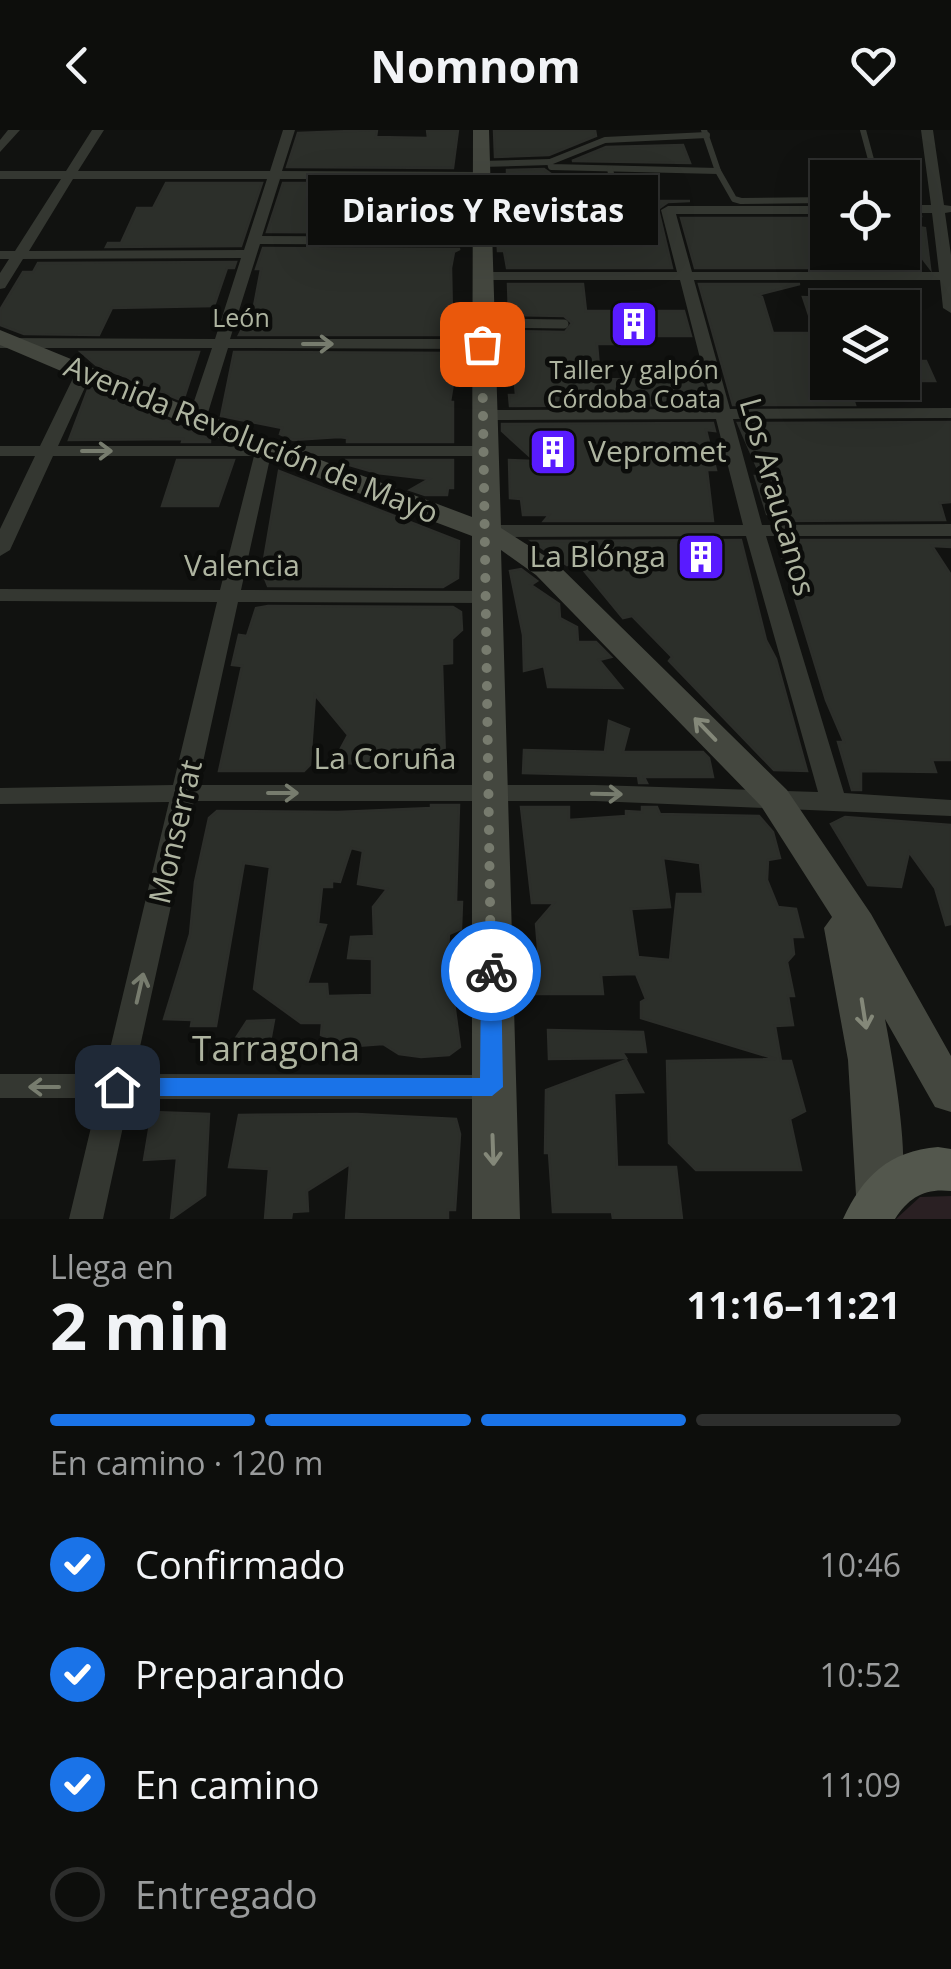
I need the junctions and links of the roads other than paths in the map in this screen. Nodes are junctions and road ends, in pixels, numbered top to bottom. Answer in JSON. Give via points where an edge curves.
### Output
{"nodes":[{"id":1,"x":14,"y":130,"type":"edge"},
{"id":2,"x":98,"y":130,"type":"edge"},
{"id":3,"x":289,"y":130,"type":"edge"},
{"id":4,"x":481,"y":130,"type":"edge"},
{"id":5,"x":862,"y":130,"type":"edge"},
{"id":6,"x":927,"y":130,"type":"edge"},
{"id":7,"x":938,"y":130,"type":"edge"},
{"id":8,"x":706,"y":133,"type":"edge"},
{"id":9,"x":0,"y":148,"type":"edge"},
{"id":10,"x":871,"y":160,"type":"edge"},
{"id":11,"x":550,"y":162,"type":"junction"},
{"id":12,"x":610,"y":169,"type":"junction"},
{"id":13,"x":481,"y":170,"type":"junction"},
{"id":14,"x":718,"y":170,"type":"junction"},
{"id":15,"x":0,"y":175,"type":"edge"},
{"id":16,"x":70,"y":175,"type":"junction"},
{"id":17,"x":274,"y":175,"type":"junction"},
{"id":18,"x":616,"y":196,"type":"dead end"},
{"id":19,"x":810,"y":200,"type":"edge"},
{"id":20,"x":810,"y":210,"type":"edge"},
{"id":21,"x":920,"y":211,"type":"edge"},
{"id":22,"x":946,"y":212,"type":"edge"},
{"id":23,"x":482,"y":241,"type":"junction"},
{"id":24,"x":251,"y":247,"type":"junction"},
{"id":25,"x":0,"y":254,"type":"edge"},
{"id":26,"x":19,"y":254,"type":"junction"},
{"id":27,"x":482,"y":276,"type":"junction"},
{"id":28,"x":686,"y":276,"type":"junction"},
{"id":29,"x":948,"y":276,"type":"edge"},
{"id":30,"x":0,"y":284,"type":"edge"},
{"id":31,"x":951,"y":308,"type":"edge"},
{"id":32,"x":564,"y":324,"type":"dead end"},
{"id":33,"x":482,"y":334,"type":"junction"},
{"id":34,"x":5,"y":341,"type":"edge"},
{"id":35,"x":221,"y":344,"type":"junction"},
{"id":36,"x":84,"y":372,"type":"junction"},
{"id":37,"x":951,"y":413,"type":"edge"},
{"id":38,"x":482,"y":415,"type":"junction"},
{"id":39,"x":723,"y":415,"type":"junction"},
{"id":40,"x":197,"y":418,"type":"junction"},
{"id":41,"x":0,"y":450,"type":"edge"},
{"id":42,"x":46,"y":450,"type":"junction"},
{"id":43,"x":272,"y":451,"type":"junction"},
{"id":44,"x":483,"y":451,"type":"junction"},
{"id":45,"x":754,"y":530,"type":"junction"},
{"id":46,"x":951,"y":530,"type":"edge"},
{"id":47,"x":484,"y":531,"type":"junction"},
{"id":48,"x":0,"y":550,"type":"edge"},
{"id":49,"x":0,"y":595,"type":"edge"},
{"id":50,"x":228,"y":596,"type":"junction"},
{"id":51,"x":484,"y":597,"type":"junction"},
{"id":52,"x":490,"y":791,"type":"junction"},
{"id":53,"x":185,"y":793,"type":"junction"},
{"id":54,"x":0,"y":796,"type":"edge"},
{"id":55,"x":774,"y":798,"type":"junction"},
{"id":56,"x":833,"y":800,"type":"junction"},
{"id":57,"x":951,"y":808,"type":"edge"},
{"id":58,"x":833,"y":885,"type":"junction"},
{"id":59,"x":0,"y":1086,"type":"edge"},
{"id":60,"x":117,"y":1087,"type":"junction"},
{"id":61,"x":492,"y":1087,"type":"junction"},
{"id":62,"x":951,"y":1094,"type":"edge"},
{"id":63,"x":951,"y":1170,"type":"edge"},
{"id":64,"x":874,"y":1207,"type":"edge"},
{"id":65,"x":86,"y":1219,"type":"edge"},
{"id":66,"x":496,"y":1219,"type":"edge"}],
"edges":[{"from":1,"to":9,"type":"street"},
{"from":2,"to":16,"type":"street"},
{"from":3,"to":17,"type":"street"},
{"from":4,"to":13,"type":"main road"},
{"from":5,"to":10,"type":"lane"},
{"from":6,"to":22,"type":"street"},
{"from":7,"to":22,"type":"street"},
{"from":8,"to":11,"type":"lane","via":[[605,140]]},
{"from":8,"to":14,"type":"lane"},
{"from":11,"to":12,"type":"lane"},
{"from":11,"to":13,"type":"lane"},
{"from":12,"to":14,"type":"lane"},
{"from":12,"to":18,"type":"lane"},
{"from":13,"to":17,"type":"street"},
{"from":13,"to":23,"type":"main road"},
{"from":14,"to":19,"type":"lane","via":[[734,198]]},
{"from":15,"to":16,"type":"street"},
{"from":16,"to":17,"type":"street"},
{"from":16,"to":26,"type":"street"},
{"from":17,"to":24,"type":"street"},
{"from":20,"to":28,"type":"street","name":"Los Araucanos","via":[[668,210]]},
{"from":21,"to":22,"type":"street"},
{"from":22,"to":29,"type":"street"},
{"from":23,"to":24,"type":"street"},
{"from":23,"to":27,"type":"main road"},
{"from":24,"to":26,"type":"street"},
{"from":24,"to":35,"type":"street"},
{"from":25,"to":26,"type":"street"},
{"from":26,"to":30,"type":"street"},
{"from":27,"to":28,"type":"street"},
{"from":27,"to":33,"type":"main road"},
{"from":28,"to":29,"type":"street","via":[[874,270]]},
{"from":28,"to":39,"type":"street","name":"Los Araucanos"},
{"from":29,"to":31,"type":"street"},
{"from":32,"to":33,"type":"lane"},
{"from":35,"to":33,"type":"street","name":"León","one_way":true},
{"from":33,"to":38,"type":"main road"},
{"from":34,"to":35,"type":"street","name":"León"},
{"from":34,"to":36,"type":"main road","name":"Avenida Revolución de Mayo"},
{"from":35,"to":40,"type":"street"},
{"from":36,"to":40,"type":"main road","name":"Avenida Revolución de Mayo"},
{"from":36,"to":42,"type":"street"},
{"from":37,"to":39,"type":"street"},
{"from":38,"to":39,"type":"street"},
{"from":38,"to":44,"type":"main road"},
{"from":39,"to":45,"type":"street","name":"Los Araucanos"},
{"from":40,"to":43,"type":"main road","name":"Avenida Revolución de Mayo"},
{"from":41,"to":42,"type":"street"},
{"from":42,"to":43,"type":"street","one_way":true},
{"from":42,"to":48,"type":"street"},
{"from":43,"to":44,"type":"street"},
{"from":43,"to":47,"type":"main road","name":"Avenida Revolución de Mayo"},
{"from":43,"to":50,"type":"street","name":"Monserrat","via":[[260,461]]},
{"from":44,"to":47,"type":"main road"},
{"from":45,"to":46,"type":"street"},
{"from":45,"to":47,"type":"street"},
{"from":45,"to":56,"type":"street","name":"Los Araucanos"},
{"from":47,"to":51,"type":"main road"},
{"from":55,"to":47,"type":"main road","name":"Avenida Revolución de Mayo","one_way":true,"via":[[546,569]]},
{"from":49,"to":50,"type":"street","name":"Valencia"},
{"from":50,"to":51,"type":"street","name":"Valencia"},
{"from":50,"to":53,"type":"street","name":"Monserrat"},
{"from":51,"to":52,"type":"main road"},
{"from":53,"to":52,"type":"street","name":"La Coruña","one_way":true},
{"from":52,"to":55,"type":"street","name":"La Coruña","one_way":true},
{"from":52,"to":61,"type":"main road"},
{"from":53,"to":54,"type":"street","name":"La Coruña"},
{"from":60,"to":53,"type":"street","name":"Monserrat","one_way":true},
{"from":55,"to":56,"type":"street","name":"La Coruña"},
{"from":55,"to":58,"type":"main road","name":"Avenida Revolución de Mayo"},
{"from":56,"to":57,"type":"street","name":"La Coruña"},
{"from":58,"to":62,"type":"main road","name":"Avenida Revolución de Mayo"},
{"from":58,"to":64,"type":"main road","name":"Avenida Revolución de Mayo","one_way":true,"via":[[865,1018],[878,1123]]},
{"from":60,"to":59,"type":"street","name":"Tarragona","one_way":true},
{"from":60,"to":61,"type":"street","name":"Tarragona"},
{"from":60,"to":65,"type":"street","name":"Monserrat"},
{"from":61,"to":66,"type":"main road","one_way":true},
{"from":63,"to":64,"type":"main road","via":[[925,1168],[895,1182]]}]}
